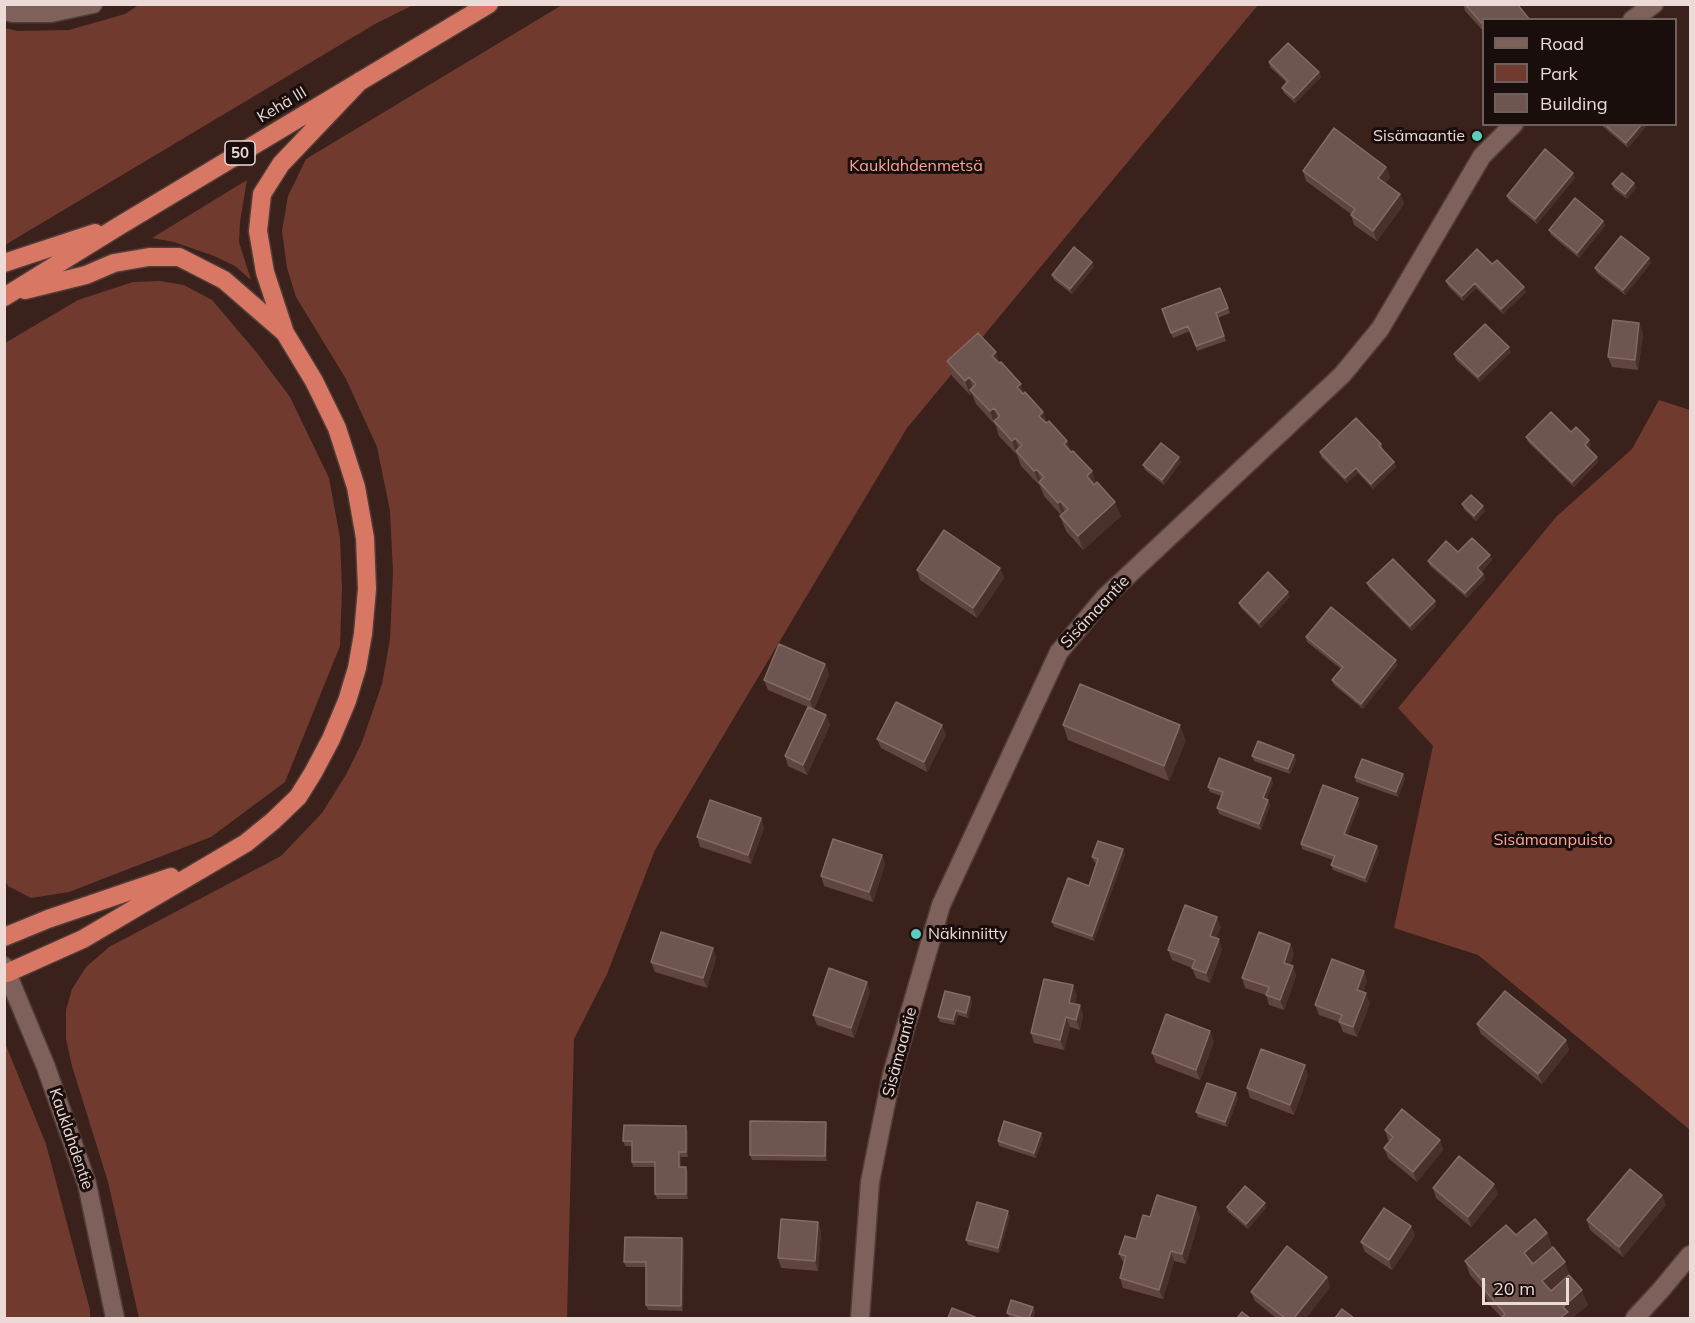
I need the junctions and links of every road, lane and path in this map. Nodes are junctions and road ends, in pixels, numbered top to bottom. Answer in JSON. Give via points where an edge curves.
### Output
{"nodes":[{"id":1,"x":93,"y":4,"type":"edge"},
{"id":2,"x":489,"y":4,"type":"edge"},
{"id":3,"x":1654,"y":4,"type":"edge"},
{"id":4,"x":4,"y":11,"type":"edge"},
{"id":5,"x":1635,"y":18,"type":"edge"},
{"id":6,"x":360,"y":81,"type":"junction"},
{"id":7,"x":1512,"y":126,"type":"edge"},
{"id":8,"x":119,"y":226,"type":"junction"},
{"id":9,"x":4,"y":263,"type":"edge"},
{"id":10,"x":7,"y":296,"type":"edge"},
{"id":11,"x":285,"y":333,"type":"junction"},
{"id":12,"x":210,"y":864,"type":"junction"},
{"id":13,"x":4,"y":937,"type":"edge"},
{"id":14,"x":5,"y":971,"type":"edge"},
{"id":15,"x":1690,"y":1255,"type":"edge"},
{"id":16,"x":115,"y":1318,"type":"edge"},
{"id":17,"x":860,"y":1318,"type":"edge"},
{"id":18,"x":1635,"y":1318,"type":"edge"}],
"edges":[{"from":1,"to":4,"type":"street","via":[[51,13]]},
{"from":2,"to":6,"type":"highway","name":"Kehä III","number":"50"},
{"from":3,"to":5,"type":"street"},
{"from":6,"to":8,"type":"highway","name":"Kehä III","number":"50"},
{"from":6,"to":11,"type":"highway","via":[[281,164],[262,194],[258,231],[265,272]]},
{"from":7,"to":17,"type":"street","name":"Sisämaantie","via":[[1482,156],[1380,329],[1342,375],[1105,597],[1059,652],[941,905],[892,1074],[870,1182]]},
{"from":8,"to":9,"type":"highway"},
{"from":8,"to":10,"type":"highway","name":"Kehä III","number":"50"},
{"from":10,"to":11,"type":"highway","via":[[86,275],[114,263],[179,257],[224,280]]},
{"from":11,"to":12,"type":"highway","via":[[337,428],[356,487],[365,537],[368,589],[363,634],[347,701],[331,739],[298,796],[246,843]]},
{"from":12,"to":13,"type":"highway"},
{"from":12,"to":14,"type":"highway","via":[[83,939]]},
{"from":14,"to":16,"type":"street","name":"Kauklahdentie","via":[[46,1067],[87,1184]]},
{"from":15,"to":18,"type":"street"}]}
